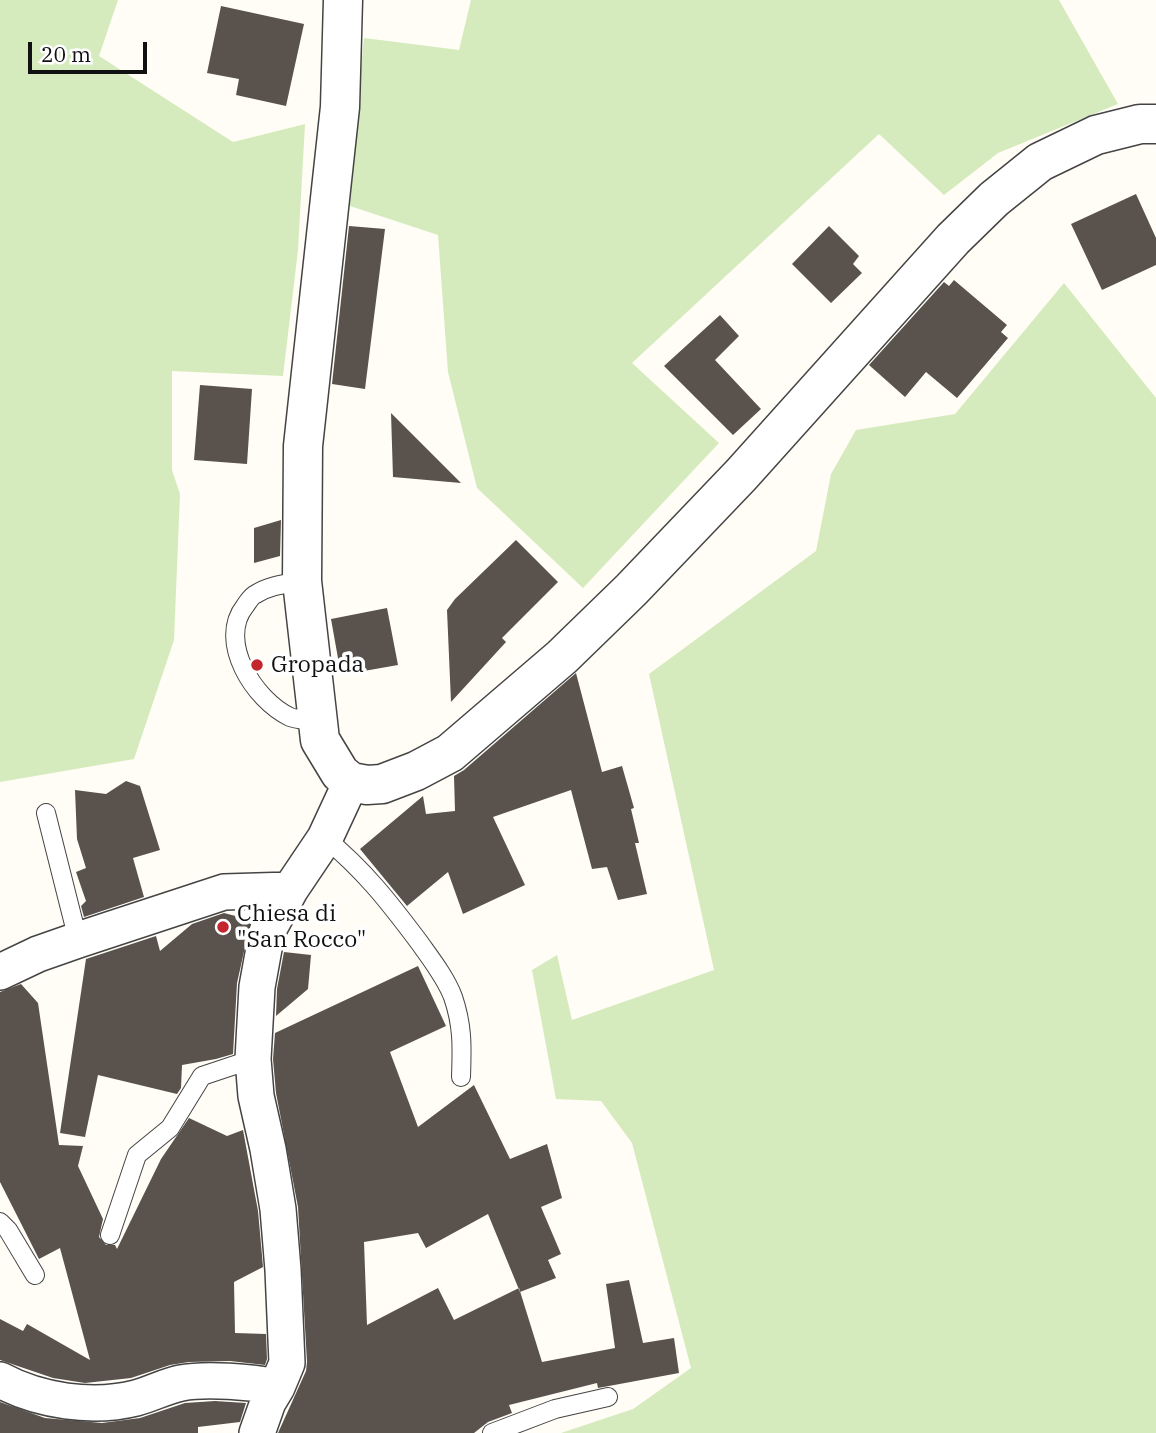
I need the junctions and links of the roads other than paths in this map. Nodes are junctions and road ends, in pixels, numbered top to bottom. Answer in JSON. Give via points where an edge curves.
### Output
{"nodes":[{"id":1,"x":343,"y":0,"type":"edge"},
{"id":2,"x":1156,"y":124,"type":"edge"},
{"id":3,"x":302,"y":581,"type":"junction"},
{"id":4,"x":317,"y":722,"type":"junction"},
{"id":5,"x":351,"y":782,"type":"junction"},
{"id":6,"x":46,"y":813,"type":"dead end"},
{"id":7,"x":325,"y":838,"type":"junction"},
{"id":8,"x":290,"y":890,"type":"junction"},
{"id":9,"x":78,"y":940,"type":"junction"},
{"id":10,"x":0,"y":972,"type":"edge"},
{"id":11,"x":253,"y":1059,"type":"junction"},
{"id":12,"x":461,"y":1077,"type":"dead end"},
{"id":13,"x":0,"y":1222,"type":"edge"},
{"id":14,"x":110,"y":1235,"type":"dead end"},
{"id":15,"x":34,"y":1275,"type":"dead end"},
{"id":16,"x":0,"y":1380,"type":"edge"},
{"id":17,"x":277,"y":1387,"type":"junction"},
{"id":18,"x":608,"y":1398,"type":"dead end"},
{"id":19,"x":257,"y":1433,"type":"edge"},
{"id":20,"x":492,"y":1433,"type":"edge"}],
"edges":[{"from":1,"to":3,"type":"street","via":[[340,107],[303,446]]},
{"from":2,"to":5,"type":"street","via":[[1096,135],[1040,162],[994,199],[741,475],[562,657],[450,753],[382,784]]},
{"from":3,"to":4,"type":"street"},
{"from":3,"to":4,"type":"lane","via":[[253,595],[237,616],[235,639],[241,665],[261,695],[291,717]]},
{"from":4,"to":5,"type":"street","via":[[331,762]]},
{"from":5,"to":7,"type":"street"},
{"from":6,"to":9,"type":"lane"},
{"from":7,"to":8,"type":"street"},
{"from":7,"to":12,"type":"lane","via":[[355,863],[432,960],[452,996],[463,1039]]},
{"from":8,"to":9,"type":"street","via":[[224,892]]},
{"from":8,"to":11,"type":"street","via":[[268,932],[257,987]]},
{"from":9,"to":10,"type":"street"},
{"from":11,"to":14,"type":"lane","via":[[202,1076],[170,1128],[137,1155]]},
{"from":11,"to":17,"type":"street","via":[[278,1209],[283,1270],[287,1363]]},
{"from":13,"to":15,"type":"lane"},
{"from":16,"to":17,"type":"street","via":[[66,1401],[101,1403],[182,1383],[252,1382]]},
{"from":17,"to":19,"type":"street"},
{"from":18,"to":20,"type":"lane","via":[[555,1409]]}]}
